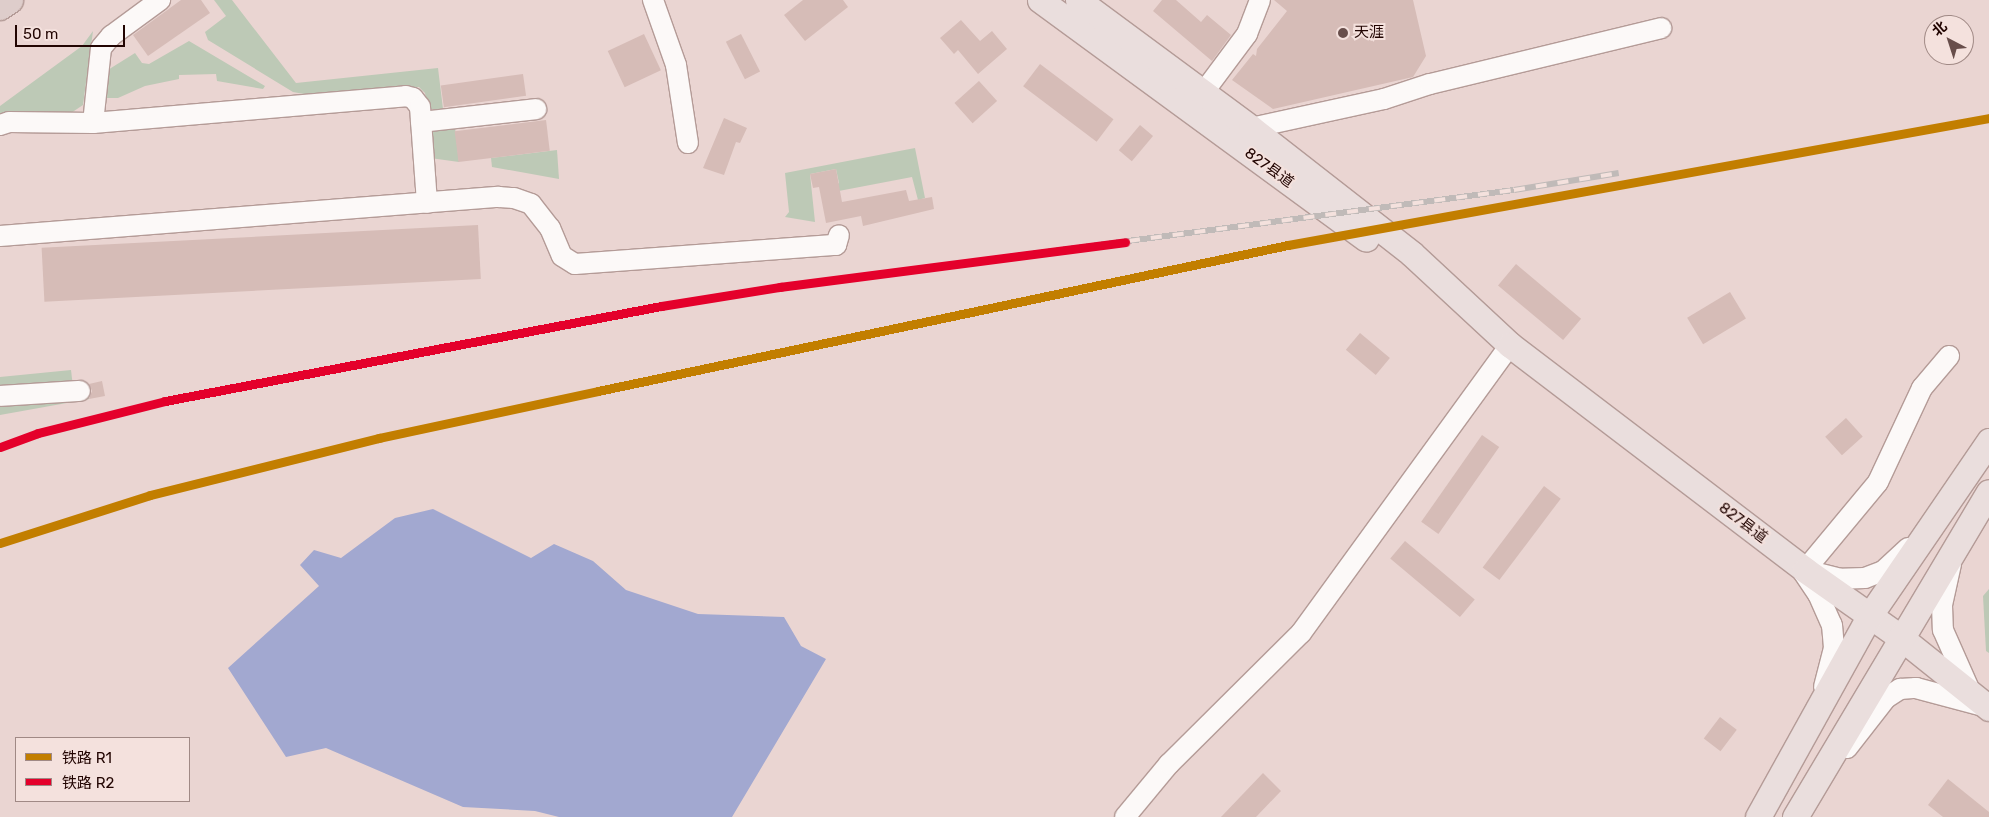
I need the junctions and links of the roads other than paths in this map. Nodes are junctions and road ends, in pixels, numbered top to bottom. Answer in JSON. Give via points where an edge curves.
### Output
{"nodes":[{"id":1,"x":9,"y":0,"type":"edge"},
{"id":2,"x":160,"y":0,"type":"edge"},
{"id":3,"x":653,"y":0,"type":"edge"},
{"id":4,"x":1040,"y":0,"type":"edge"},
{"id":5,"x":1078,"y":0,"type":"edge"},
{"id":6,"x":1260,"y":0,"type":"edge"},
{"id":7,"x":0,"y":6,"type":"edge"},
{"id":8,"x":1661,"y":28,"type":"dead end"},
{"id":9,"x":1203,"y":92,"type":"junction"},
{"id":10,"x":536,"y":108,"type":"dead end"},
{"id":11,"x":421,"y":122,"type":"junction"},
{"id":12,"x":93,"y":123,"type":"junction"},
{"id":13,"x":0,"y":125,"type":"edge"},
{"id":14,"x":1251,"y":128,"type":"junction"},
{"id":15,"x":688,"y":143,"type":"dead end"},
{"id":16,"x":427,"y":203,"type":"junction"},
{"id":17,"x":838,"y":235,"type":"dead end"},
{"id":18,"x":0,"y":236,"type":"edge"},
{"id":19,"x":1505,"y":340,"type":"junction"},
{"id":20,"x":1949,"y":356,"type":"dead end"},
{"id":21,"x":80,"y":391,"type":"dead end"},
{"id":22,"x":0,"y":396,"type":"edge"},
{"id":23,"x":1989,"y":441,"type":"edge"},
{"id":24,"x":1989,"y":493,"type":"edge"},
{"id":25,"x":1929,"y":528,"type":"junction"},
{"id":26,"x":1956,"y":546,"type":"junction"},
{"id":27,"x":1801,"y":567,"type":"junction"},
{"id":28,"x":1870,"y":615,"type":"junction"},
{"id":29,"x":1900,"y":637,"type":"junction"},
{"id":30,"x":1983,"y":704,"type":"edge"},
{"id":31,"x":1819,"y":711,"type":"junction"},
{"id":32,"x":1812,"y":789,"type":"junction"},
{"id":33,"x":1125,"y":817,"type":"edge"},
{"id":34,"x":1758,"y":817,"type":"edge"},
{"id":35,"x":1795,"y":817,"type":"edge"}],
"edges":[{"from":1,"to":7,"type":"highway"},
{"from":2,"to":12,"type":"street","via":[[110,36],[101,48]]},
{"from":3,"to":15,"type":"street","via":[[676,65]]},
{"from":4,"to":19,"type":"main road","name":"827县道"},
{"from":5,"to":9,"type":"main road","name":"827县道"},
{"from":6,"to":9,"type":"street","via":[[1247,34]]},
{"from":8,"to":14,"type":"street","via":[[1414,88],[1384,99]]},
{"from":9,"to":14,"type":"main road","name":"827县道"},
{"from":10,"to":11,"type":"street"},
{"from":11,"to":12,"type":"street","via":[[418,102],[406,96]]},
{"from":11,"to":16,"type":"street"},
{"from":12,"to":13,"type":"street","via":[[9,122]]},
{"from":14,"to":19,"type":"main road","name":"827县道","via":[[1412,254]]},
{"from":16,"to":17,"type":"street","via":[[498,197],[531,204],[550,228],[562,256],[575,264],[836,244]]},
{"from":16,"to":18,"type":"street"},
{"from":19,"to":27,"type":"main road","name":"827县道"},
{"from":19,"to":33,"type":"street","via":[[1301,633],[1169,764]]},
{"from":20,"to":27,"type":"street","via":[[1922,388],[1878,482]]},
{"from":21,"to":22,"type":"street"},
{"from":23,"to":25,"type":"main road"},
{"from":24,"to":26,"type":"main road"},
{"from":25,"to":27,"type":"street","via":[[1883,571],[1865,578],[1841,580]]},
{"from":25,"to":28,"type":"main road"},
{"from":26,"to":29,"type":"main road"},
{"from":26,"to":30,"type":"street","via":[[1942,605],[1943,630]]},
{"from":27,"to":28,"type":"main road","name":"827县道"},
{"from":27,"to":31,"type":"street","via":[[1832,624],[1834,648]]},
{"from":28,"to":29,"type":"main road","name":"827县道"},
{"from":28,"to":31,"type":"main road"},
{"from":29,"to":30,"type":"main road","name":"827县道"},
{"from":29,"to":32,"type":"main road"},
{"from":30,"to":32,"type":"street","via":[[1929,691],[1900,689],[1886,698]]},
{"from":31,"to":34,"type":"main road"},
{"from":32,"to":35,"type":"main road"}]}
